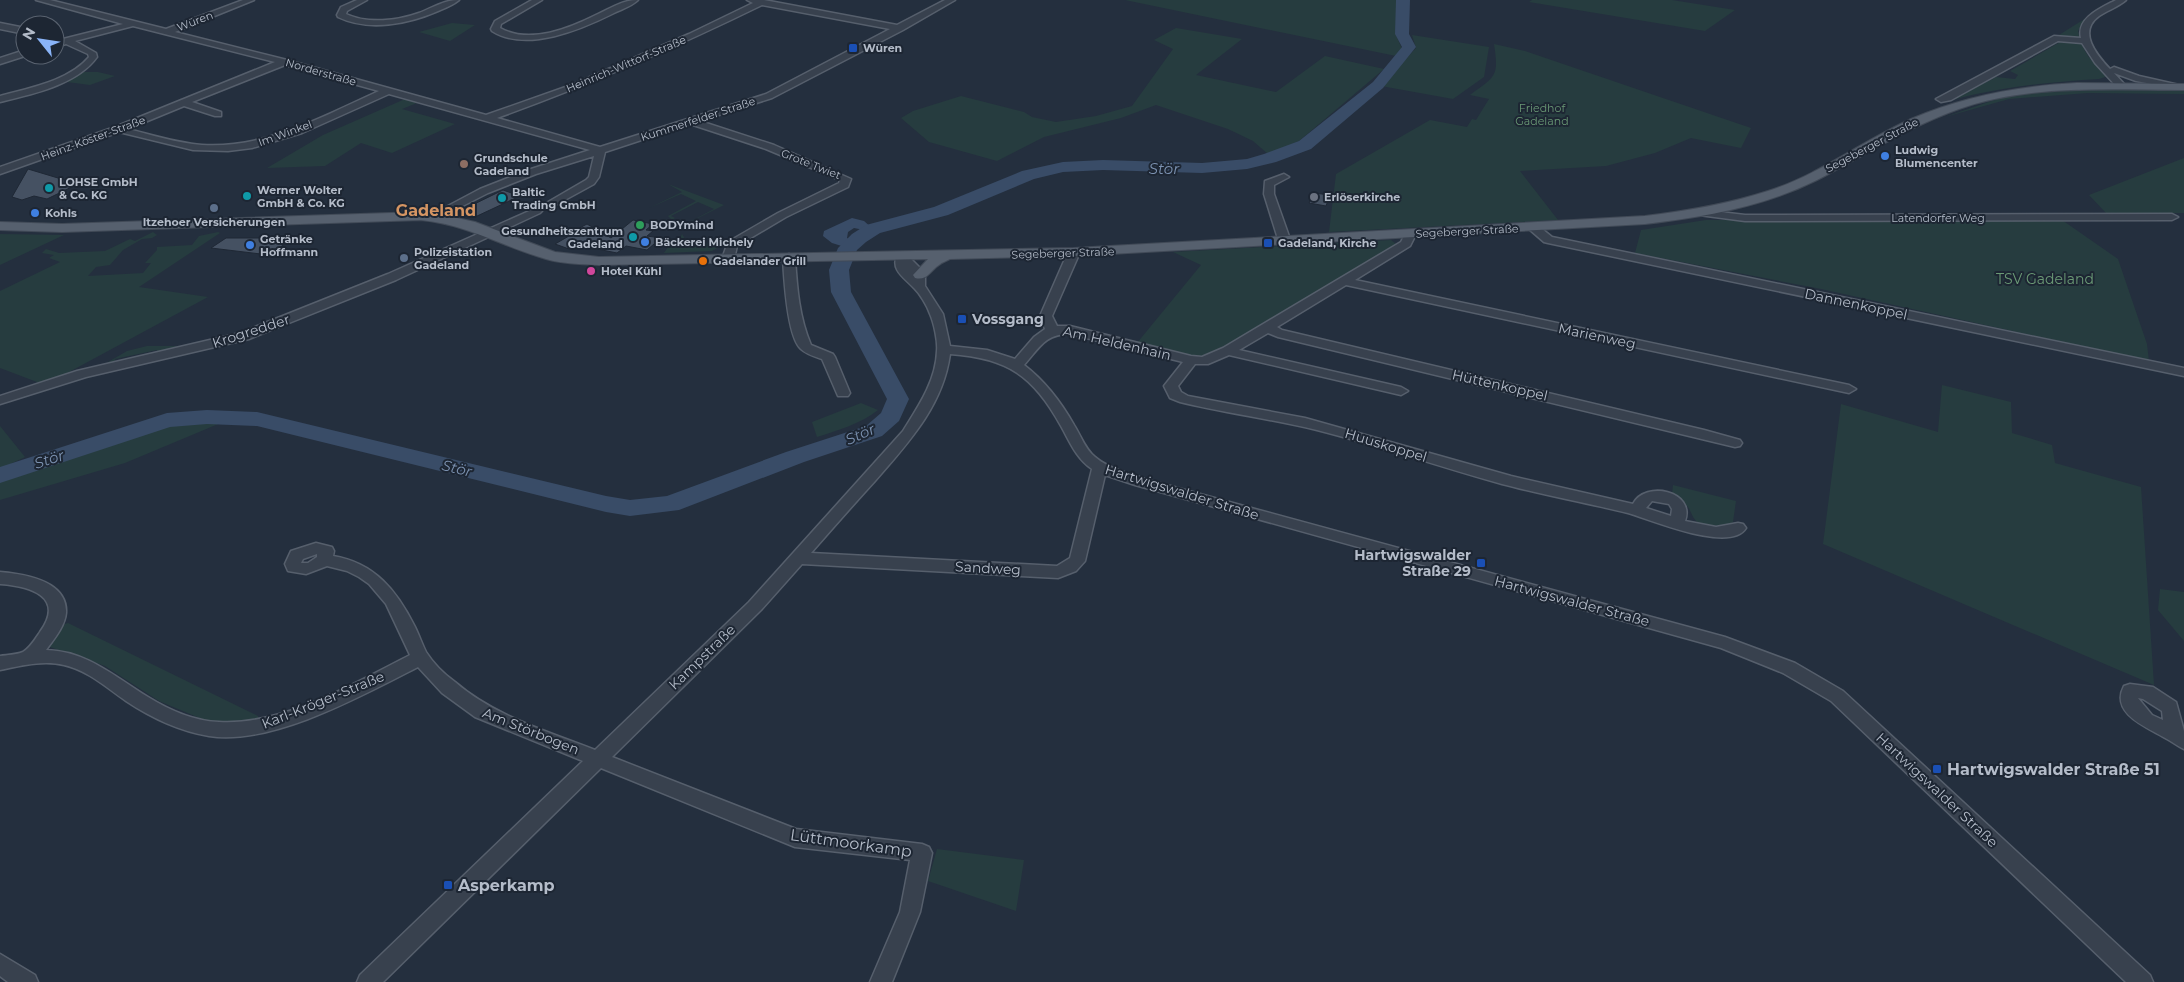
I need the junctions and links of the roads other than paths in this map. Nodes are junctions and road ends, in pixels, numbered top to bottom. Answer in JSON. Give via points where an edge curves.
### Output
{"nodes":[{"id":1,"x":40,"y":0,"type":"edge"},
{"id":2,"x":250,"y":0,"type":"edge"},
{"id":3,"x":363,"y":0,"type":"edge"},
{"id":4,"x":455,"y":0,"type":"edge"},
{"id":5,"x":538,"y":0,"type":"edge"},
{"id":6,"x":634,"y":0,"type":"edge"},
{"id":7,"x":951,"y":0,"type":"edge"},
{"id":8,"x":2122,"y":0,"type":"edge"},
{"id":9,"x":756,"y":1,"type":"edge"},
{"id":10,"x":133,"y":23,"type":"junction"},
{"id":11,"x":0,"y":26,"type":"edge"},
{"id":12,"x":900,"y":28,"type":"junction"},
{"id":13,"x":15,"y":29,"type":"edge"},
{"id":14,"x":167,"y":32,"type":"junction"},
{"id":15,"x":65,"y":41,"type":"edge"},
{"id":16,"x":2084,"y":41,"type":"junction"},
{"id":17,"x":65,"y":44,"type":"edge"},
{"id":18,"x":15,"y":56,"type":"edge"},
{"id":19,"x":0,"y":60,"type":"edge"},
{"id":20,"x":284,"y":62,"type":"junction"},
{"id":21,"x":2103,"y":65,"type":"junction"},
{"id":22,"x":2114,"y":70,"type":"junction"},
{"id":23,"x":2120,"y":85,"type":"junction"},
{"id":24,"x":2136,"y":85,"type":"junction"},
{"id":25,"x":2180,"y":87,"type":"edge"},
{"id":26,"x":388,"y":91,"type":"junction"},
{"id":27,"x":0,"y":99,"type":"edge"},
{"id":28,"x":1941,"y":99,"type":"dead end"},
{"id":29,"x":185,"y":103,"type":"junction"},
{"id":30,"x":218,"y":114,"type":"dead end"},
{"id":31,"x":488,"y":118,"type":"junction"},
{"id":32,"x":693,"y":122,"type":"junction"},
{"id":33,"x":118,"y":129,"type":"junction"},
{"id":34,"x":600,"y":150,"type":"junction"},
{"id":35,"x":0,"y":171,"type":"edge"},
{"id":36,"x":1284,"y":177,"type":"dead end"},
{"id":37,"x":548,"y":206,"type":"dead end"},
{"id":38,"x":536,"y":211,"type":"dead end"},
{"id":39,"x":1704,"y":213,"type":"junction"},
{"id":40,"x":434,"y":217,"type":"junction"},
{"id":41,"x":2172,"y":217,"type":"dead end"},
{"id":42,"x":0,"y":226,"type":"edge"},
{"id":43,"x":1533,"y":228,"type":"junction"},
{"id":44,"x":492,"y":233,"type":"junction"},
{"id":45,"x":1410,"y":234,"type":"junction"},
{"id":46,"x":1285,"y":242,"type":"junction"},
{"id":47,"x":1074,"y":252,"type":"junction"},
{"id":48,"x":902,"y":256,"type":"junction"},
{"id":49,"x":945,"y":256,"type":"junction"},
{"id":50,"x":789,"y":258,"type":"junction"},
{"id":51,"x":728,"y":259,"type":"junction"},
{"id":52,"x":920,"y":281,"type":"junction"},
{"id":53,"x":1345,"y":281,"type":"junction"},
{"id":54,"x":1266,"y":328,"type":"junction"},
{"id":55,"x":1052,"y":330,"type":"junction"},
{"id":56,"x":944,"y":350,"type":"junction"},
{"id":57,"x":1228,"y":351,"type":"junction"},
{"id":58,"x":1191,"y":360,"type":"junction"},
{"id":59,"x":1018,"y":364,"type":"junction"},
{"id":60,"x":2184,"y":372,"type":"edge"},
{"id":61,"x":1849,"y":389,"type":"dead end"},
{"id":62,"x":1401,"y":391,"type":"dead end"},
{"id":63,"x":843,"y":393,"type":"dead end"},
{"id":64,"x":0,"y":400,"type":"edge"},
{"id":65,"x":1734,"y":444,"type":"dead end"},
{"id":66,"x":1100,"y":467,"type":"junction"},
{"id":67,"x":1636,"y":510,"type":"junction"},
{"id":68,"x":1677,"y":522,"type":"junction"},
{"id":69,"x":1738,"y":528,"type":"dead end"},
{"id":70,"x":800,"y":558,"type":"junction"},
{"id":71,"x":324,"y":560,"type":"dead end"},
{"id":72,"x":0,"y":578,"type":"edge"},
{"id":73,"x":29,"y":657,"type":"junction"},
{"id":74,"x":421,"y":657,"type":"junction"},
{"id":75,"x":0,"y":663,"type":"edge"},
{"id":76,"x":598,"y":758,"type":"junction"},
{"id":77,"x":0,"y":964,"type":"edge"},
{"id":78,"x":27,"y":982,"type":"edge"},
{"id":79,"x":368,"y":982,"type":"edge"},
{"id":80,"x":881,"y":982,"type":"edge"},
{"id":81,"x":2142,"y":982,"type":"edge"}],
"edges":[{"from":1,"to":10,"type":"street","name":"Norderstraße"},
{"from":2,"to":14,"type":"street","name":"Würen"},
{"from":3,"to":4,"type":"street","via":[[344,9],[341,15],[379,23],[400,22]]},
{"from":5,"to":6,"type":"street","via":[[498,23],[496,30],[526,37],[552,36]]},
{"from":7,"to":12,"type":"street","name":"Kummerfelder Straße"},
{"from":8,"to":16,"type":"street","via":[[2088,22]]},
{"from":9,"to":12,"type":"street"},
{"from":9,"to":31,"type":"street","name":"Heinrich-Wittorf-Straße","via":[[692,36],[577,86]]},
{"from":10,"to":14,"type":"street","name":"Norderstraße"},
{"from":10,"to":15,"type":"street"},
{"from":11,"to":13,"type":"street"},
{"from":12,"to":32,"type":"street","name":"Kummerfelder Straße","via":[[781,91]]},
{"from":14,"to":20,"type":"street","name":"Norderstraße"},
{"from":16,"to":21,"type":"street"},
{"from":16,"to":28,"type":"street","via":[[2057,38]]},
{"from":17,"to":27,"type":"street","via":[[92,53],[93,57],[89,63],[65,77]]},
{"from":18,"to":19,"type":"street"},
{"from":20,"to":26,"type":"street","name":"Norderstraße"},
{"from":20,"to":29,"type":"street","name":"Heinz-Köster-Straße"},
{"from":21,"to":22,"type":"street"},
{"from":21,"to":23,"type":"street"},
{"from":22,"to":24,"type":"street"},
{"from":22,"to":25,"type":"street"},
{"from":23,"to":24,"type":"main road","name":"Segeberger Straße"},
{"from":23,"to":39,"type":"main road","name":"Segeberger Straße","via":[[2032,89],[1955,106],[1914,122],[1829,169],[1781,191]]},
{"from":24,"to":25,"type":"main road","name":"Segeberger Straße"},
{"from":26,"to":31,"type":"street","name":"Norderstraße"},
{"from":26,"to":33,"type":"street","name":"Im Winkel","via":[[277,139],[242,147],[196,147]]},
{"from":29,"to":30,"type":"street"},
{"from":29,"to":33,"type":"street","name":"Heinz-Köster-Straße"},
{"from":31,"to":34,"type":"street","name":"Norderstraße"},
{"from":32,"to":34,"type":"street","name":"Kummerfelder Straße"},
{"from":32,"to":51,"type":"street","name":"Grote Twiet","via":[[770,147],[846,179],[844,185],[732,244]]},
{"from":33,"to":35,"type":"street","name":"Heinz-Köster-Straße"},
{"from":34,"to":37,"type":"street","via":[[590,182]]},
{"from":34,"to":40,"type":"street","name":"Kummerfelder Straße","via":[[510,180]]},
{"from":36,"to":46,"type":"street","via":[[1269,183],[1269,194]]},
{"from":38,"to":44,"type":"street","name":"Krogredder"},
{"from":39,"to":41,"type":"street","name":"Latendorfer Weg","via":[[1745,218]]},
{"from":39,"to":43,"type":"main road","name":"Segeberger Straße"},
{"from":40,"to":42,"type":"main road","name":"Segeberger Straße","via":[[62,228]]},
{"from":40,"to":44,"type":"main road","name":"Segeberger Straße","via":[[456,220]]},
{"from":43,"to":45,"type":"main road","name":"Segeberger Straße"},
{"from":43,"to":60,"type":"street","name":"Dannenkoppel","via":[[1548,240]]},
{"from":44,"to":51,"type":"main road","name":"Segeberger Straße","via":[[546,254],[574,260]]},
{"from":44,"to":64,"type":"street","name":"Krogredder","via":[[352,294],[244,336],[82,374]]},
{"from":45,"to":46,"type":"main road","name":"Segeberger Straße"},
{"from":45,"to":53,"type":"street","name":"Am Heldenhain","via":[[1406,244]]},
{"from":46,"to":47,"type":"main road","name":"Segeberger Straße"},
{"from":47,"to":49,"type":"main road","name":"Segeberger Straße"},
{"from":47,"to":55,"type":"street","via":[[1046,316]]},
{"from":48,"to":49,"type":"main road","name":"Segeberger Straße"},
{"from":48,"to":50,"type":"main road","name":"Segeberger Straße"},
{"from":48,"to":52,"type":"street","name":"Kampstraße","via":[[905,274]]},
{"from":49,"to":52,"type":"main road","via":[[933,262]]},
{"from":50,"to":51,"type":"main road","name":"Segeberger Straße"},
{"from":50,"to":63,"type":"street","via":[[801,338],[806,347],[828,357]]},
{"from":52,"to":56,"type":"street","name":"Kampstraße","via":[[937,314]]},
{"from":53,"to":54,"type":"street","name":"Am Heldenhain"},
{"from":53,"to":61,"type":"street","name":"Marienweg"},
{"from":54,"to":57,"type":"street","name":"Am Heldenhain"},
{"from":54,"to":65,"type":"street","name":"Hüttenkoppel"},
{"from":55,"to":58,"type":"street","name":"Am Heldenhain","via":[[1070,330]]},
{"from":55,"to":59,"type":"street","name":"Am Heldenhain"},
{"from":56,"to":59,"type":"street","name":"Hartwigswalder Straße","via":[[972,350]]},
{"from":56,"to":70,"type":"street","name":"Kampstraße","via":[[941,370],[929,401],[908,434]]},
{"from":57,"to":58,"type":"street","name":"Am Heldenhain","via":[[1203,361]]},
{"from":57,"to":62,"type":"street"},
{"from":58,"to":67,"type":"street","name":"Huuskoppel","via":[[1171,386],[1174,395],[1304,423],[1536,488]]},
{"from":59,"to":66,"type":"street","name":"Hartwigswalder Straße","via":[[1036,380],[1085,456]]},
{"from":66,"to":70,"type":"street","name":"Sandweg","via":[[1077,561],[1058,572]]},
{"from":66,"to":81,"type":"street","name":"Hartwigswalder Straße","via":[[1140,482],[1725,643],[1789,668],[1837,696]]},
{"from":67,"to":68,"type":"street","name":"Huuskoppel"},
{"from":67,"to":68,"type":"street","via":[[1649,496],[1667,497],[1680,508]]},
{"from":68,"to":69,"type":"street","name":"Huuskoppel","via":[[1724,534]]},
{"from":70,"to":76,"type":"street","name":"Kampstraße"},
{"from":71,"to":74,"type":"street","name":"Am Störbogen","via":[[360,568],[374,579],[393,604]]},
{"from":72,"to":73,"type":"street","via":[[28,582],[57,600],[59,611],[56,620]]},
{"from":73,"to":74,"type":"street","name":"Karl-Kröger-Straße","via":[[64,658],[97,672],[152,708],[203,728],[227,730],[256,728],[299,713]]},
{"from":73,"to":75,"type":"street","name":"Karl-Kröger-Straße"},
{"from":74,"to":76,"type":"street","name":"Am Störbogen","via":[[452,692],[481,712]]},
{"from":76,"to":79,"type":"street","name":"Kampstraße"},
{"from":76,"to":80,"type":"street","name":"Lüttmoorkamp","via":[[795,838],[922,853],[910,912]]},
{"from":77,"to":78,"type":"street"}]}
